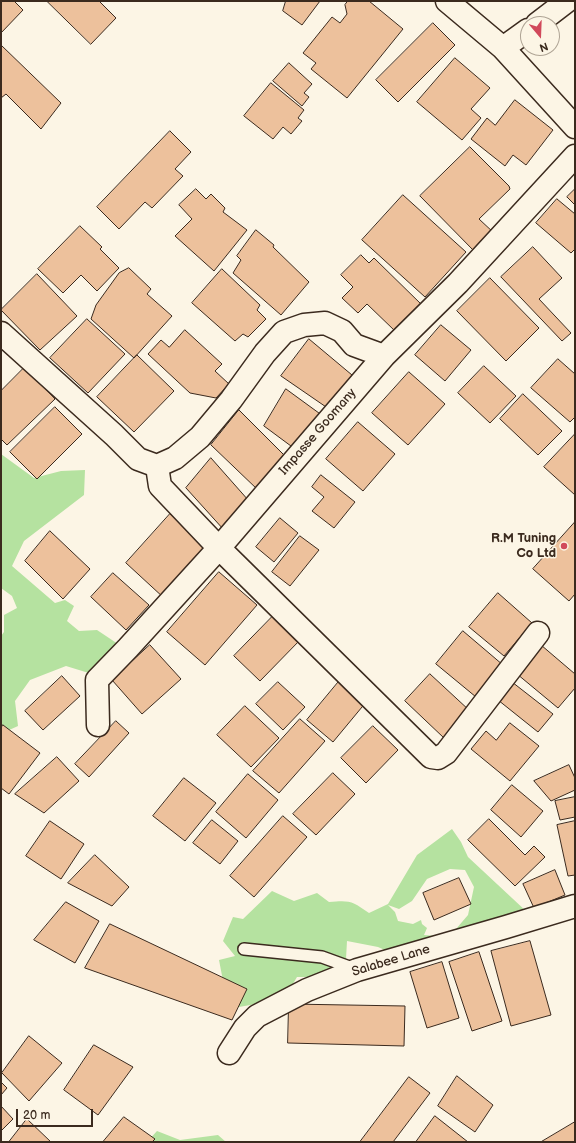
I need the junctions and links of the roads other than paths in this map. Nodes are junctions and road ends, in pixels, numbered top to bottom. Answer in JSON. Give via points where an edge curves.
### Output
{"nodes":[{"id":1,"x":447,"y":1,"type":"edge"},
{"id":2,"x":568,"y":1,"type":"edge"},
{"id":3,"x":548,"y":16,"type":"edge"},
{"id":4,"x":520,"y":36,"type":"edge"},
{"id":5,"x":503,"y":48,"type":"junction"},
{"id":6,"x":575,"y":127,"type":"edge"},
{"id":7,"x":575,"y":156,"type":"edge"},
{"id":8,"x":1,"y":334,"type":"edge"},
{"id":9,"x":384,"y":356,"type":"junction"},
{"id":10,"x":157,"y":466,"type":"junction"},
{"id":11,"x":219,"y":548,"type":"junction"},
{"id":12,"x":538,"y":633,"type":"dead end"},
{"id":13,"x":98,"y":725,"type":"dead end"},
{"id":14,"x":575,"y":906,"type":"edge"},
{"id":15,"x":244,"y":950,"type":"dead end"},
{"id":16,"x":357,"y":970,"type":"junction"},
{"id":17,"x":229,"y":1053,"type":"dead end"}],
"edges":[{"from":1,"to":5,"type":"street"},
{"from":2,"to":3,"type":"street"},
{"from":4,"to":5,"type":"street"},
{"from":5,"to":6,"type":"street"},
{"from":7,"to":9,"type":"street","name":"Impasse Goomany","via":[[458,283]]},
{"from":8,"to":10,"type":"street","via":[[138,459]]},
{"from":9,"to":10,"type":"street","via":[[354,345],[342,331],[325,323],[304,325],[284,332],[200,436],[175,458]]},
{"from":9,"to":11,"type":"street","name":"Impasse Goomany"},
{"from":10,"to":11,"type":"street","via":[[160,486]]},
{"from":11,"to":12,"type":"street","via":[[431,757],[438,758],[446,753]]},
{"from":11,"to":13,"type":"street","name":"Impasse Goomany","via":[[97,680]]},
{"from":14,"to":16,"type":"street","name":"Salabee Lane"},
{"from":15,"to":16,"type":"lane","via":[[322,957]]},
{"from":16,"to":17,"type":"street","name":"Salabee Lane","via":[[307,990],[257,1016],[245,1028]]}]}
